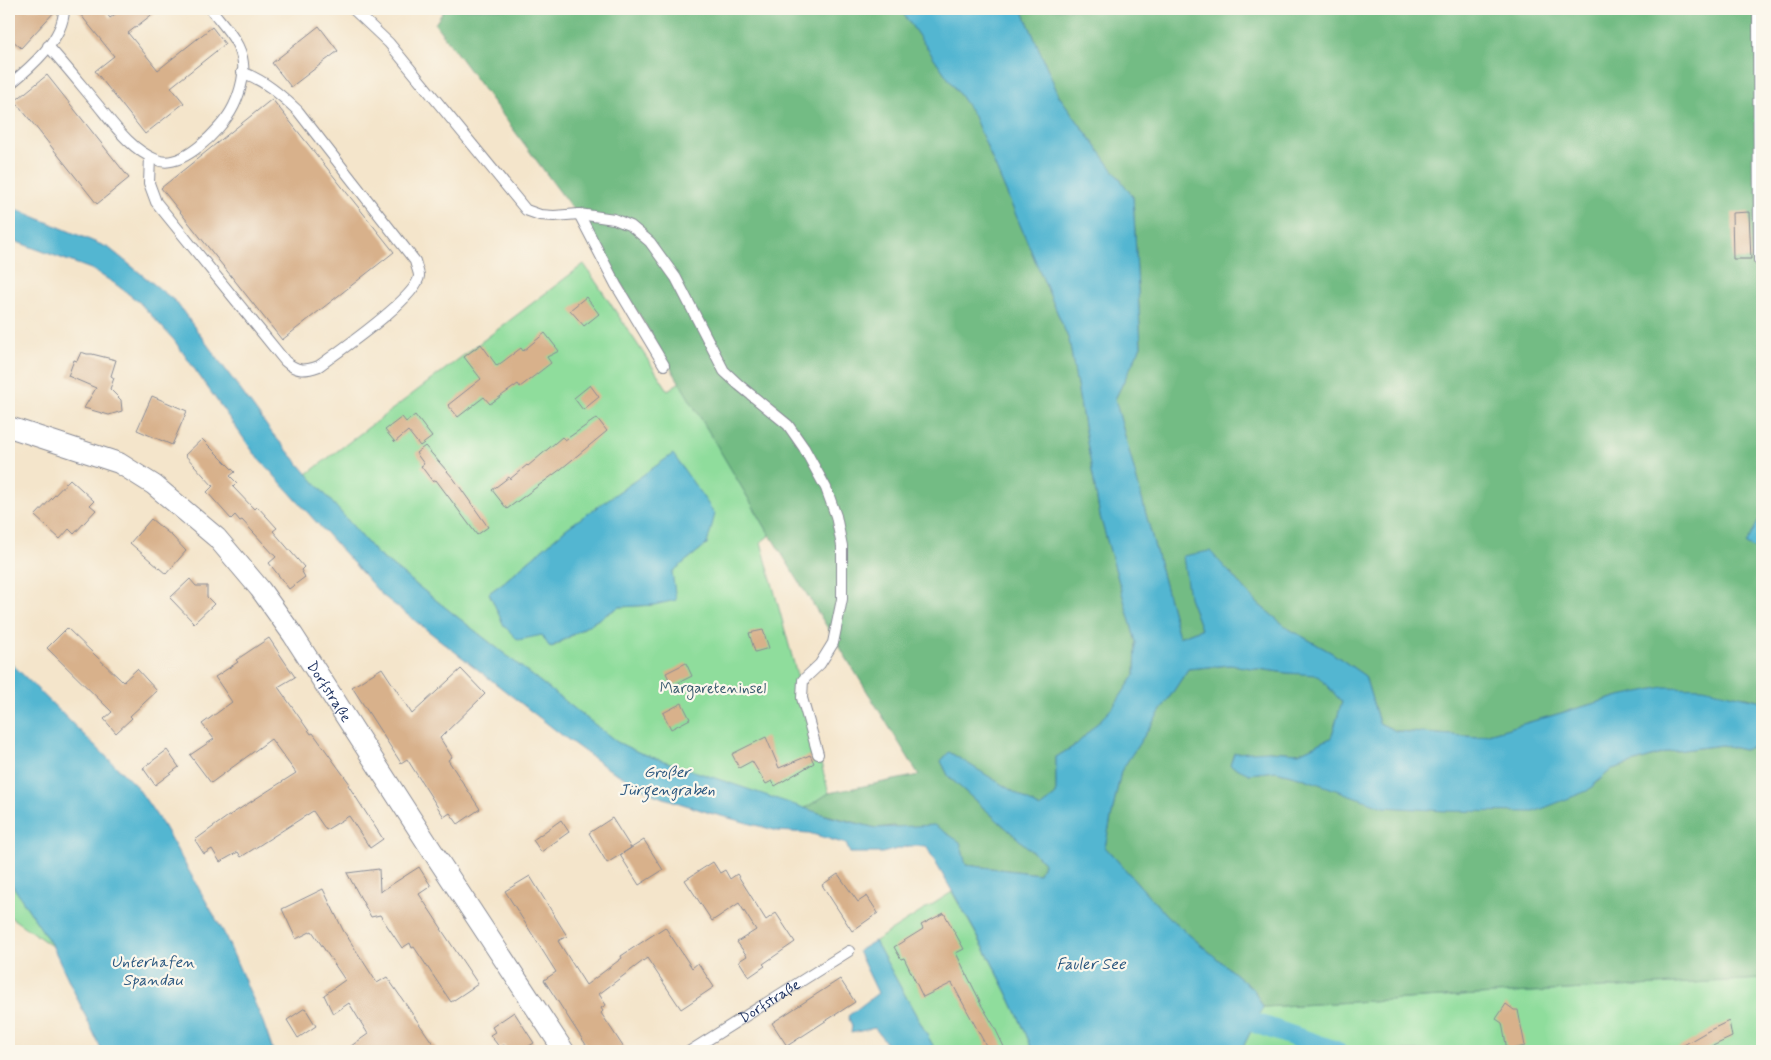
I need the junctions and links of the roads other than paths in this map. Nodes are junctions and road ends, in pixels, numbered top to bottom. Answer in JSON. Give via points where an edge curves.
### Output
{"nodes":[{"id":1,"x":64,"y":9,"type":"edge"},
{"id":2,"x":211,"y":9,"type":"edge"},
{"id":3,"x":352,"y":9,"type":"edge"},
{"id":4,"x":1758,"y":9,"type":"edge"},
{"id":5,"x":48,"y":46,"type":"junction"},
{"id":6,"x":242,"y":72,"type":"junction"},
{"id":7,"x":9,"y":84,"type":"edge"},
{"id":8,"x":150,"y":157,"type":"junction"},
{"id":9,"x":579,"y":214,"type":"junction"},
{"id":10,"x":1762,"y":264,"type":"edge"},
{"id":11,"x":664,"y":365,"type":"dead end"},
{"id":12,"x":9,"y":426,"type":"edge"},
{"id":13,"x":818,"y":754,"type":"dead end"},
{"id":14,"x":849,"y":951,"type":"dead end"},
{"id":15,"x":564,"y":1051,"type":"edge"},
{"id":16,"x":690,"y":1051,"type":"edge"}],
"edges":[{"from":1,"to":5,"type":"lane","via":[[57,34]]},
{"from":2,"to":6,"type":"lane","via":[[240,49],[244,65]]},
{"from":3,"to":9,"type":"lane","via":[[389,43],[526,210],[540,215]]},
{"from":4,"to":10,"type":"lane","via":[[1759,260]]},
{"from":5,"to":7,"type":"lane","via":[[30,68]]},
{"from":5,"to":8,"type":"lane","via":[[122,134],[141,153]]},
{"from":6,"to":8,"type":"lane","via":[[232,110],[217,131],[186,156],[171,162]]},
{"from":6,"to":8,"type":"lane","via":[[276,90],[298,111],[415,261],[419,276],[413,290],[401,303],[320,366],[304,371],[293,368],[156,202],[149,183]]},
{"from":9,"to":11,"type":"lane","via":[[616,285]]},
{"from":9,"to":13,"type":"lane","via":[[614,219],[631,226],[650,242],[676,278],[724,371],[788,425],[826,488],[842,546],[842,599],[833,643],[820,664],[802,680],[802,698]]},
{"from":12,"to":15,"type":"street","name":"Dorfstraße","via":[[119,463],[154,485],[217,538],[293,634]]},
{"from":14,"to":16,"type":"lane","name":"Dorfstraße"}]}
